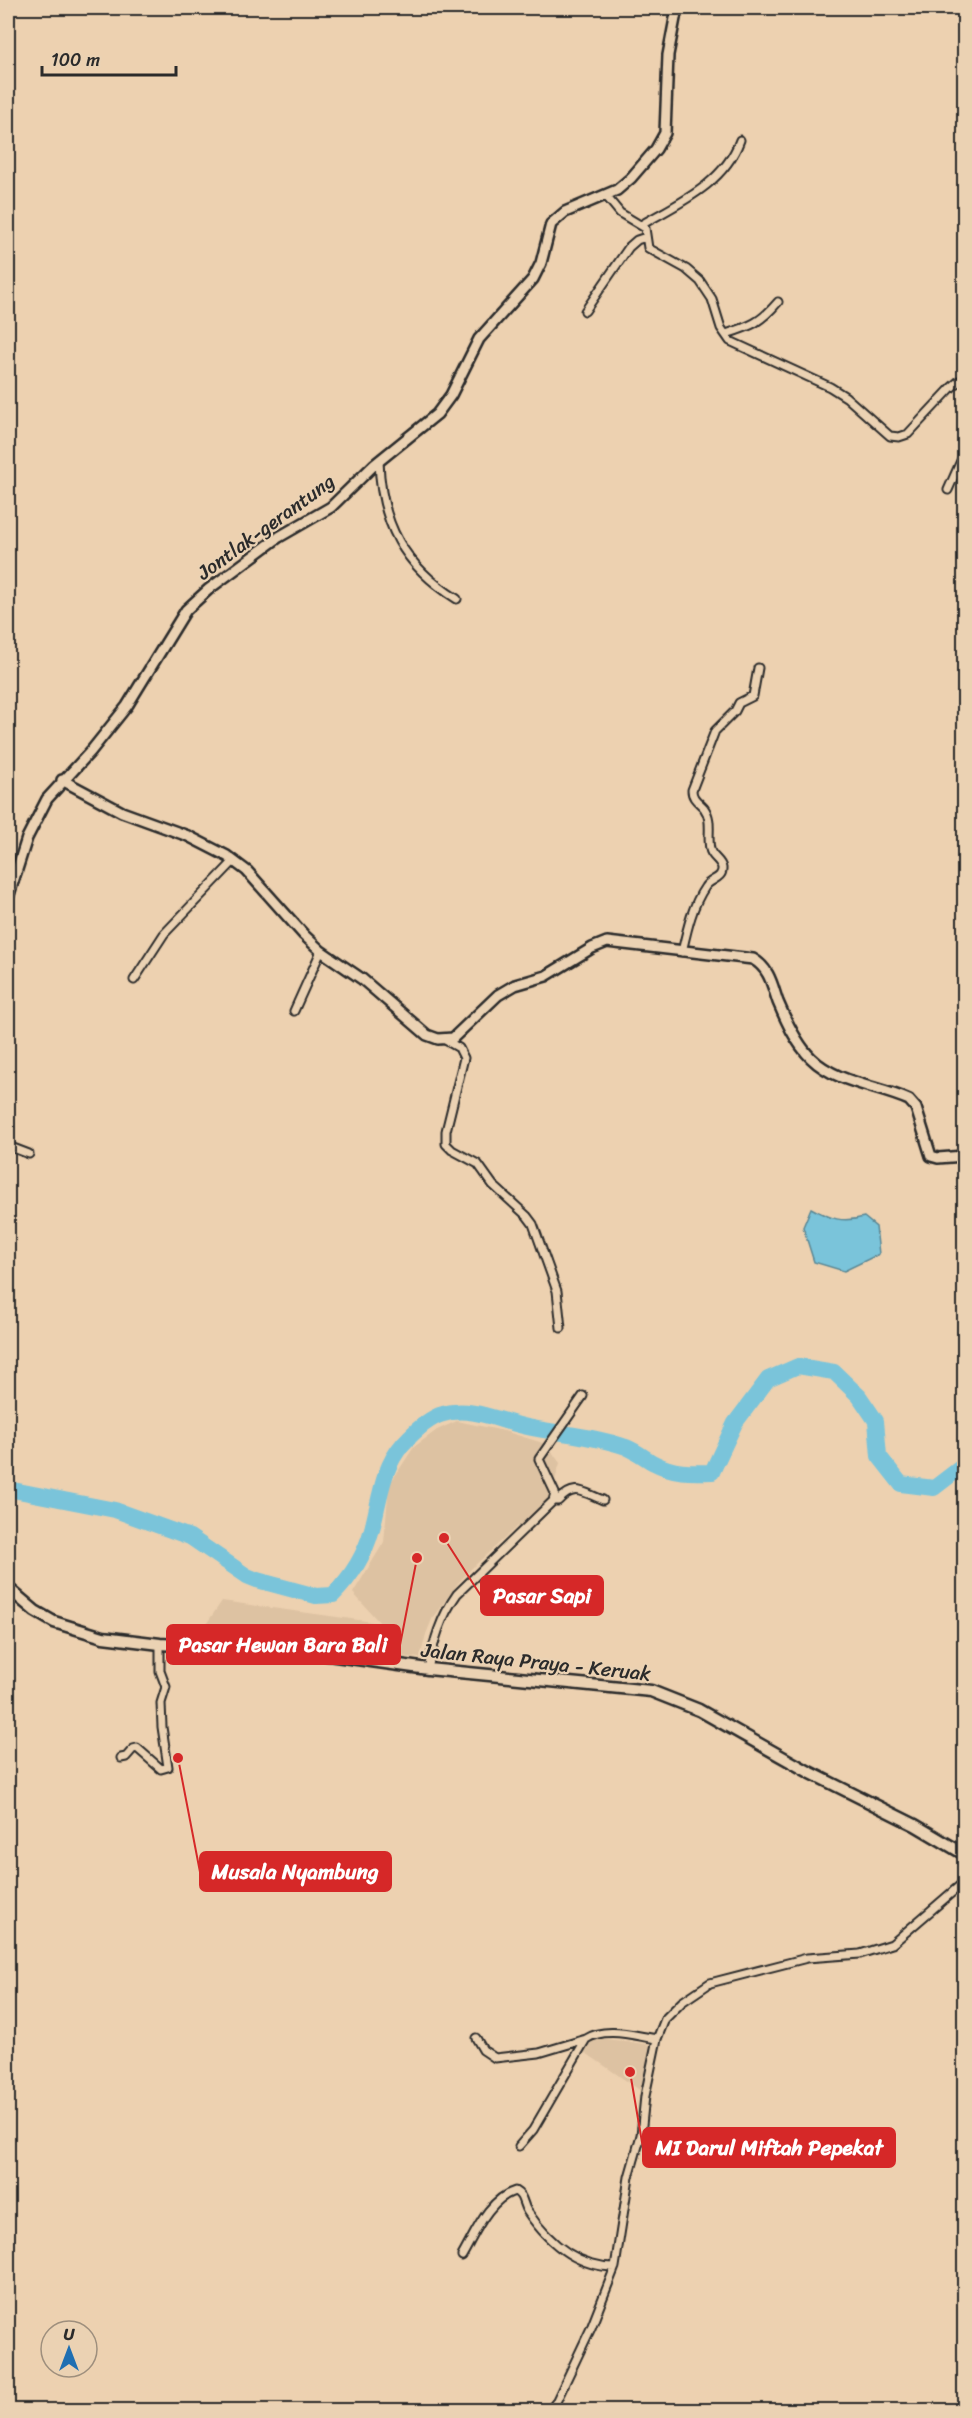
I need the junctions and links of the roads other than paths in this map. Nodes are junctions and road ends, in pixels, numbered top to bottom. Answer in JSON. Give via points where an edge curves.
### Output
{"nodes":[{"id":1,"x":677,"y":8,"type":"edge"},
{"id":2,"x":740,"y":140,"type":"dead end"},
{"id":3,"x":606,"y":196,"type":"junction"},
{"id":4,"x":641,"y":225,"type":"junction"},
{"id":5,"x":646,"y":237,"type":"junction"},
{"id":6,"x":778,"y":302,"type":"dead end"},
{"id":7,"x":585,"y":310,"type":"dead end"},
{"id":8,"x":726,"y":334,"type":"junction"},
{"id":9,"x":964,"y":380,"type":"edge"},
{"id":10,"x":964,"y":454,"type":"edge"},
{"id":11,"x":379,"y":461,"type":"junction"},
{"id":12,"x":948,"y":490,"type":"dead end"},
{"id":13,"x":457,"y":599,"type":"dead end"},
{"id":14,"x":758,"y":668,"type":"dead end"},
{"id":15,"x":62,"y":780,"type":"junction"},
{"id":16,"x":234,"y":861,"type":"junction"},
{"id":17,"x":8,"y":898,"type":"edge"},
{"id":18,"x":321,"y":951,"type":"junction"},
{"id":19,"x":682,"y":952,"type":"junction"},
{"id":20,"x":134,"y":980,"type":"dead end"},
{"id":21,"x":294,"y":1011,"type":"dead end"},
{"id":22,"x":445,"y":1040,"type":"junction"},
{"id":23,"x":8,"y":1146,"type":"edge"},
{"id":24,"x":28,"y":1154,"type":"dead end"},
{"id":25,"x":964,"y":1156,"type":"edge"},
{"id":26,"x":561,"y":1328,"type":"dead end"},
{"id":27,"x":584,"y":1396,"type":"dead end"},
{"id":28,"x":603,"y":1500,"type":"dead end"},
{"id":29,"x":554,"y":1501,"type":"junction"},
{"id":30,"x":8,"y":1588,"type":"edge"},
{"id":31,"x":160,"y":1644,"type":"junction"},
{"id":32,"x":428,"y":1669,"type":"junction"},
{"id":33,"x":121,"y":1758,"type":"dead end"},
{"id":34,"x":964,"y":1854,"type":"edge"},
{"id":35,"x":964,"y":1882,"type":"edge"},
{"id":36,"x":476,"y":2038,"type":"dead end"},
{"id":37,"x":586,"y":2040,"type":"junction"},
{"id":38,"x":657,"y":2040,"type":"junction"},
{"id":39,"x":519,"y":2146,"type":"dead end"},
{"id":40,"x":462,"y":2256,"type":"dead end"},
{"id":41,"x":615,"y":2267,"type":"junction"},
{"id":42,"x":550,"y":2410,"type":"edge"}],
"edges":[{"from":1,"to":3,"type":"street","name":"Jontlak-gerantung","via":[[667,62],[664,133],[645,164]]},
{"from":2,"to":4,"type":"street","via":[[730,161],[713,180]]},
{"from":3,"to":4,"type":"street","via":[[620,213]]},
{"from":3,"to":11,"type":"street","name":"Jontlak-gerantung","via":[[565,212],[551,224],[541,263],[532,279],[479,339],[445,405]]},
{"from":4,"to":5,"type":"street"},
{"from":5,"to":7,"type":"street","via":[[629,247]]},
{"from":5,"to":8,"type":"street","via":[[648,248],[687,269],[700,281]]},
{"from":6,"to":8,"type":"street","via":[[763,319]]},
{"from":8,"to":9,"type":"street","via":[[730,340],[830,387],[895,437],[908,434],[951,388]]},
{"from":10,"to":12,"type":"street"},
{"from":11,"to":13,"type":"street","via":[[382,504],[403,546],[421,573]]},
{"from":11,"to":15,"type":"street","name":"Jontlak-gerantung","via":[[331,507],[279,537],[186,610],[127,706]]},
{"from":14,"to":19,"type":"street","via":[[753,696],[739,703],[715,731],[692,790],[707,813],[709,848],[722,871],[703,890]]},
{"from":15,"to":16,"type":"street","via":[[122,812],[188,836]]},
{"from":15,"to":17,"type":"street","name":"Jontlak-gerantung","via":[[47,799],[27,838]]},
{"from":16,"to":18,"type":"street"},
{"from":16,"to":20,"type":"street","via":[[164,934]]},
{"from":18,"to":21,"type":"street"},
{"from":18,"to":22,"type":"street","via":[[362,979],[427,1035]]},
{"from":19,"to":22,"type":"street","via":[[613,941],[601,944],[546,976],[498,994],[455,1036]]},
{"from":19,"to":25,"type":"street","via":[[745,957],[761,963],[794,1034],[813,1060],[842,1077],[909,1100],[916,1108],[931,1156]]},
{"from":22,"to":26,"type":"street","via":[[459,1048],[464,1058],[446,1144],[478,1164],[493,1185],[533,1224],[557,1291]]},
{"from":23,"to":24,"type":"street"},
{"from":27,"to":29,"type":"street","via":[[539,1459],[555,1493]]},
{"from":28,"to":29,"type":"street","via":[[576,1489]]},
{"from":29,"to":32,"type":"street","via":[[457,1594],[440,1622]]},
{"from":30,"to":31,"type":"main road","name":"Jalan Raya Praya - Keruak","via":[[54,1622],[103,1637]]},
{"from":31,"to":32,"type":"main road","name":"Jalan Raya Praya - Keruak","via":[[294,1651]]},
{"from":31,"to":33,"type":"street","via":[[160,1671],[166,1687],[161,1703],[168,1767],[161,1769],[137,1748]]},
{"from":32,"to":34,"type":"main road","name":"Jalan Raya Praya - Keruak","via":[[635,1688],[668,1696]]},
{"from":35,"to":38,"type":"street","via":[[903,1937],[878,1950],[807,1958],[710,1983],[672,2010]]},
{"from":36,"to":37,"type":"street","via":[[483,2050],[495,2058],[538,2053]]},
{"from":37,"to":38,"type":"street","via":[[601,2033]]},
{"from":37,"to":39,"type":"street","via":[[533,2130]]},
{"from":38,"to":41,"type":"street"},
{"from":40,"to":41,"type":"street","via":[[489,2211],[515,2191],[553,2241],[575,2258]]},
{"from":41,"to":42,"type":"street","via":[[591,2328]]}]}
